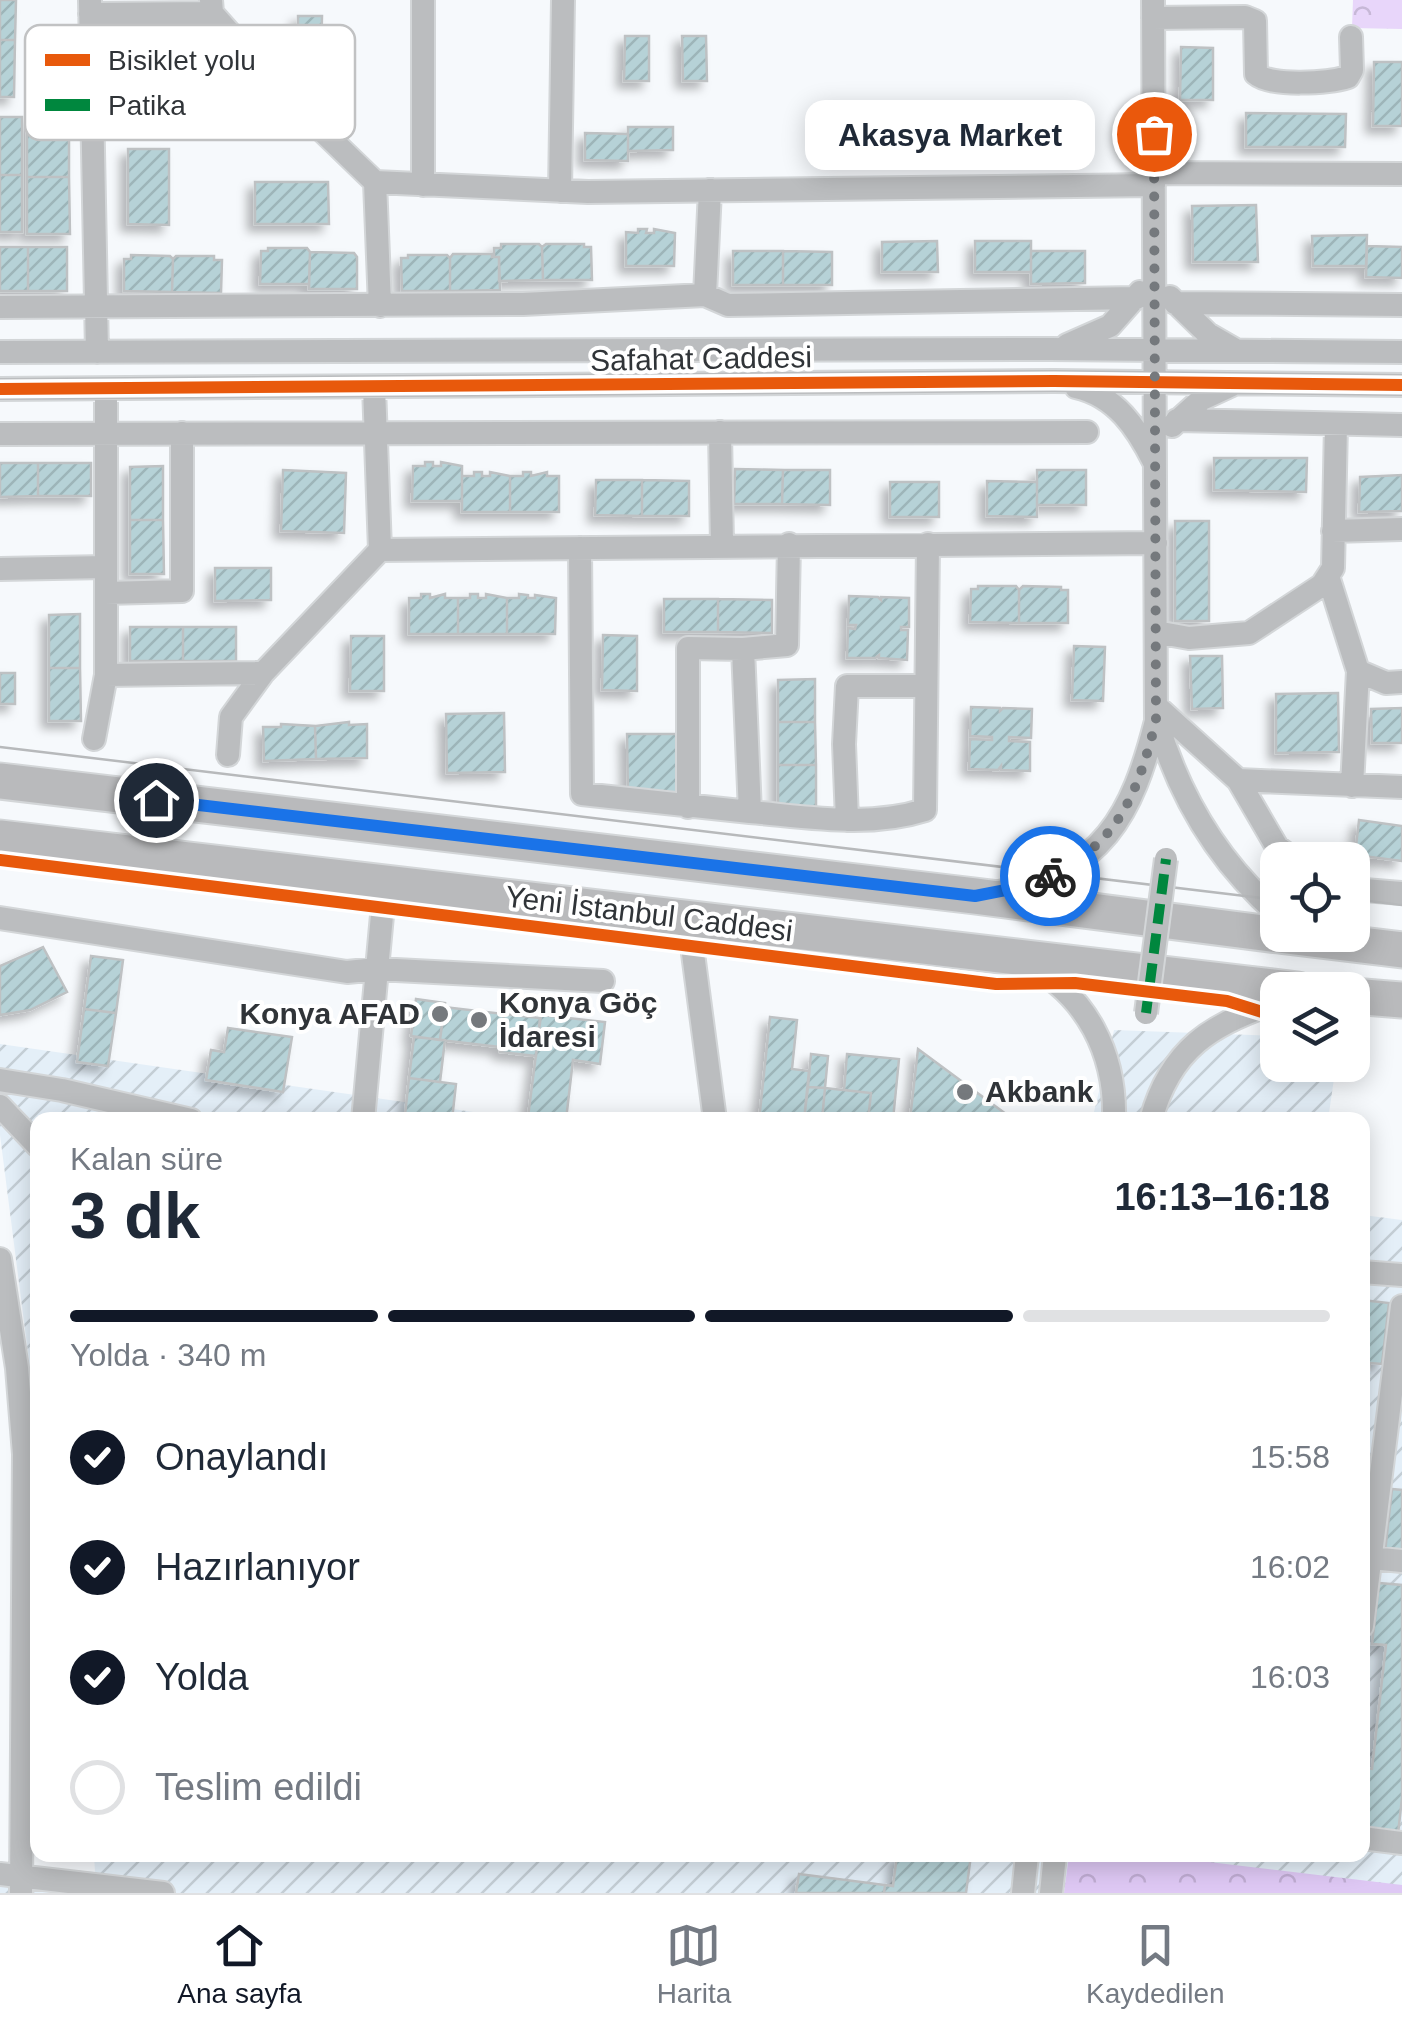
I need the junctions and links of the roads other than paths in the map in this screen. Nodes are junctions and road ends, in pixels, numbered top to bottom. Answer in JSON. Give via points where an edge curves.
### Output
{"nodes":[{"id":1,"x":423,"y":0,"type":"edge"},
{"id":2,"x":562,"y":0,"type":"edge"},
{"id":3,"x":212,"y":6,"type":"edge"},
{"id":4,"x":90,"y":7,"type":"edge"},
{"id":5,"x":1154,"y":9,"type":"edge"},
{"id":6,"x":1352,"y":38,"type":"dead end"},
{"id":7,"x":93,"y":140,"type":"edge"},
{"id":8,"x":332,"y":140,"type":"edge"},
{"id":9,"x":1402,"y":174,"type":"edge"},
{"id":10,"x":1154,"y":179,"type":"junction"},
{"id":11,"x":375,"y":182,"type":"junction"},
{"id":12,"x":423,"y":184,"type":"junction"},
{"id":13,"x":560,"y":190,"type":"junction"},
{"id":14,"x":710,"y":190,"type":"junction"},
{"id":15,"x":1155,"y":267,"type":"junction"},
{"id":16,"x":705,"y":295,"type":"junction"},
{"id":17,"x":1136,"y":298,"type":"junction"},
{"id":18,"x":1176,"y":303,"type":"junction"},
{"id":19,"x":1402,"y":305,"type":"edge"},
{"id":20,"x":380,"y":306,"type":"junction"},
{"id":21,"x":0,"y":307,"type":"edge"},
{"id":22,"x":96,"y":308,"type":"junction"},
{"id":23,"x":1050,"y":349,"type":"junction"},
{"id":24,"x":1155,"y":350,"type":"junction"},
{"id":25,"x":1240,"y":351,"type":"junction"},
{"id":26,"x":0,"y":352,"type":"edge"},
{"id":27,"x":97,"y":352,"type":"junction"},
{"id":28,"x":1402,"y":352,"type":"edge"},
{"id":29,"x":1054,"y":381,"type":"junction"},
{"id":30,"x":1155,"y":382,"type":"junction"},
{"id":31,"x":1238,"y":383,"type":"junction"},
{"id":32,"x":1402,"y":385,"type":"edge"},
{"id":33,"x":374,"y":387,"type":"junction"},
{"id":34,"x":0,"y":389,"type":"edge"},
{"id":35,"x":106,"y":389,"type":"junction"},
{"id":36,"x":1177,"y":420,"type":"junction"},
{"id":37,"x":1336,"y":424,"type":"junction"},
{"id":38,"x":1402,"y":425,"type":"edge"},
{"id":39,"x":375,"y":432,"type":"junction"},
{"id":40,"x":720,"y":432,"type":"junction"},
{"id":41,"x":1088,"y":432,"type":"dead end"},
{"id":42,"x":182,"y":433,"type":"junction"},
{"id":43,"x":0,"y":434,"type":"edge"},
{"id":44,"x":106,"y":434,"type":"junction"},
{"id":45,"x":1156,"y":466,"type":"junction"},
{"id":46,"x":1402,"y":530,"type":"edge"},
{"id":47,"x":1333,"y":531,"type":"junction"},
{"id":48,"x":1156,"y":543,"type":"junction"},
{"id":49,"x":789,"y":544,"type":"junction"},
{"id":50,"x":928,"y":544,"type":"junction"},
{"id":51,"x":722,"y":545,"type":"junction"},
{"id":52,"x":580,"y":548,"type":"junction"},
{"id":53,"x":380,"y":550,"type":"junction"},
{"id":54,"x":106,"y":568,"type":"junction"},
{"id":55,"x":0,"y":569,"type":"edge"},
{"id":56,"x":1328,"y":576,"type":"junction"},
{"id":57,"x":106,"y":593,"type":"junction"},
{"id":58,"x":1156,"y":632,"type":"junction"},
{"id":59,"x":743,"y":649,"type":"junction"},
{"id":60,"x":1358,"y":671,"type":"junction"},
{"id":61,"x":263,"y":673,"type":"junction"},
{"id":62,"x":106,"y":675,"type":"junction"},
{"id":63,"x":1402,"y":682,"type":"edge"},
{"id":64,"x":926,"y":686,"type":"junction"},
{"id":65,"x":1156,"y":713,"type":"junction"},
{"id":66,"x":94,"y":739,"type":"dead end"},
{"id":67,"x":228,"y":755,"type":"dead end"},
{"id":68,"x":1238,"y":780,"type":"junction"},
{"id":69,"x":0,"y":781,"type":"edge"},
{"id":70,"x":1352,"y":786,"type":"junction"},
{"id":71,"x":1402,"y":787,"type":"edge"},
{"id":72,"x":688,"y":807,"type":"junction"},
{"id":73,"x":750,"y":812,"type":"junction"},
{"id":74,"x":848,"y":820,"type":"junction"},
{"id":75,"x":0,"y":838,"type":"edge"},
{"id":76,"x":1274,"y":842,"type":"edge"},
{"id":77,"x":1166,"y":859,"type":"dead end"},
{"id":78,"x":385,"y":883,"type":"junction"},
{"id":79,"x":1370,"y":890,"type":"edge"},
{"id":80,"x":1402,"y":893,"type":"edge"},
{"id":81,"x":1260,"y":895,"type":"edge"},
{"id":82,"x":975,"y":896,"type":"junction"},
{"id":83,"x":0,"y":918,"type":"edge"},
{"id":84,"x":692,"y":919,"type":"junction"},
{"id":85,"x":1260,"y":933,"type":"edge"},
{"id":86,"x":1370,"y":946,"type":"edge"},
{"id":87,"x":1402,"y":950,"type":"edge"},
{"id":88,"x":1010,"y":956,"type":"junction"},
{"id":89,"x":377,"y":969,"type":"junction"},
{"id":90,"x":603,"y":981,"type":"dead end"},
{"id":91,"x":1260,"y":986,"type":"edge"},
{"id":92,"x":1370,"y":997,"type":"edge"},
{"id":93,"x":1402,"y":1000,"type":"edge"},
{"id":94,"x":1260,"y":1009,"type":"edge"},
{"id":95,"x":1146,"y":1013,"type":"dead end"},
{"id":96,"x":0,"y":1080,"type":"edge"},
{"id":97,"x":0,"y":1106,"type":"edge"},
{"id":98,"x":157,"y":1112,"type":"edge"},
{"id":99,"x":364,"y":1112,"type":"edge"},
{"id":100,"x":714,"y":1112,"type":"edge"},
{"id":101,"x":1114,"y":1112,"type":"edge"},
{"id":102,"x":1153,"y":1112,"type":"edge"},
{"id":103,"x":30,"y":1138,"type":"edge"},
{"id":104,"x":0,"y":1258,"type":"edge"},
{"id":105,"x":1370,"y":1273,"type":"edge"},
{"id":106,"x":1402,"y":1275,"type":"edge"},
{"id":107,"x":1402,"y":1306,"type":"edge"},
{"id":108,"x":1370,"y":1535,"type":"edge"},
{"id":109,"x":1370,"y":1557,"type":"edge"},
{"id":110,"x":1402,"y":1561,"type":"edge"},
{"id":111,"x":1370,"y":1839,"type":"edge"},
{"id":112,"x":1402,"y":1843,"type":"edge"},
{"id":113,"x":1026,"y":1862,"type":"edge"},
{"id":114,"x":1054,"y":1862,"type":"edge"},
{"id":115,"x":15,"y":1881,"type":"edge"},
{"id":116,"x":164,"y":1893,"type":"edge"},
{"id":117,"x":1023,"y":1893,"type":"edge"},
{"id":118,"x":1051,"y":1893,"type":"edge"}],
"edges":[{"from":1,"to":12,"type":"street"},
{"from":2,"to":13,"type":"street"},
{"from":3,"to":4,"type":"street"},
{"from":5,"to":6,"type":"street","via":[[1255,21],[1256,74],[1264,80],[1348,77]]},
{"from":5,"to":10,"type":"street"},
{"from":7,"to":22,"type":"street"},
{"from":8,"to":11,"type":"street"},
{"from":9,"to":10,"type":"street"},
{"from":10,"to":14,"type":"street"},
{"from":10,"to":15,"type":"street"},
{"from":11,"to":12,"type":"street"},
{"from":11,"to":20,"type":"street"},
{"from":12,"to":13,"type":"street"},
{"from":13,"to":14,"type":"street"},
{"from":14,"to":16,"type":"street"},
{"from":15,"to":17,"type":"street"},
{"from":15,"to":18,"type":"street"},
{"from":15,"to":24,"type":"street"},
{"from":16,"to":17,"type":"street","via":[[728,305]]},
{"from":16,"to":20,"type":"street"},
{"from":17,"to":23,"type":"street","via":[[1110,326]]},
{"from":18,"to":19,"type":"street"},
{"from":18,"to":25,"type":"street","via":[[1208,334]]},
{"from":20,"to":22,"type":"street"},
{"from":21,"to":22,"type":"street"},
{"from":22,"to":27,"type":"street"},
{"from":23,"to":24,"type":"street","name":"Safahat Caddesi"},
{"from":23,"to":27,"type":"street","name":"Safahat Caddesi"},
{"from":24,"to":25,"type":"street","name":"Safahat Caddesi"},
{"from":24,"to":30,"type":"street"},
{"from":25,"to":28,"type":"street","name":"Safahat Caddesi"},
{"from":26,"to":27,"type":"street","name":"Safahat Caddesi"},
{"from":29,"to":30,"type":"street","name":"Safahat Caddesi"},
{"from":29,"to":33,"type":"street","name":"Safahat Caddesi"},
{"from":29,"to":45,"type":"street","via":[[1114,405]]},
{"from":30,"to":31,"type":"street","name":"Safahat Caddesi"},
{"from":30,"to":45,"type":"street"},
{"from":31,"to":32,"type":"street","name":"Safahat Caddesi"},
{"from":31,"to":36,"type":"street"},
{"from":33,"to":35,"type":"street","name":"Safahat Caddesi"},
{"from":33,"to":39,"type":"street"},
{"from":34,"to":35,"type":"street","name":"Safahat Caddesi"},
{"from":35,"to":44,"type":"street"},
{"from":36,"to":37,"type":"street"},
{"from":36,"to":45,"type":"street"},
{"from":37,"to":38,"type":"street"},
{"from":37,"to":47,"type":"street"},
{"from":39,"to":40,"type":"street"},
{"from":39,"to":42,"type":"street"},
{"from":39,"to":53,"type":"street"},
{"from":40,"to":41,"type":"street"},
{"from":40,"to":51,"type":"street"},
{"from":42,"to":44,"type":"street"},
{"from":42,"to":57,"type":"street","via":[[182,590]]},
{"from":43,"to":44,"type":"street"},
{"from":44,"to":54,"type":"street"},
{"from":45,"to":48,"type":"street"},
{"from":46,"to":47,"type":"street"},
{"from":47,"to":56,"type":"street"},
{"from":48,"to":50,"type":"street"},
{"from":48,"to":58,"type":"street"},
{"from":49,"to":50,"type":"street"},
{"from":49,"to":51,"type":"street"},
{"from":49,"to":59,"type":"street","via":[[787,646]]},
{"from":50,"to":64,"type":"street"},
{"from":51,"to":52,"type":"street"},
{"from":52,"to":53,"type":"street"},
{"from":52,"to":72,"type":"street","via":[[582,794]]},
{"from":53,"to":61,"type":"street"},
{"from":54,"to":55,"type":"street"},
{"from":54,"to":57,"type":"street"},
{"from":56,"to":58,"type":"street","via":[[1249,633],[1189,638]]},
{"from":56,"to":60,"type":"street"},
{"from":57,"to":62,"type":"street"},
{"from":58,"to":65,"type":"street"},
{"from":59,"to":72,"type":"street","via":[[688,648]]},
{"from":59,"to":73,"type":"street"},
{"from":60,"to":63,"type":"street"},
{"from":60,"to":70,"type":"street"},
{"from":61,"to":62,"type":"street"},
{"from":61,"to":67,"type":"street","via":[[231,717]]},
{"from":62,"to":66,"type":"street"},
{"from":64,"to":74,"type":"street","via":[[925,810],[896,819]]},
{"from":64,"to":74,"type":"street","via":[[847,686]]},
{"from":65,"to":68,"type":"street"},
{"from":65,"to":81,"type":"street","via":[[1198,820]]},
{"from":65,"to":82,"type":"street","via":[[1129,805],[1107,838],[1045,878]]},
{"from":68,"to":70,"type":"street"},
{"from":68,"to":76,"type":"street"},
{"from":69,"to":82,"type":"highway","name":"Yeni İstanbul Caddesi"},
{"from":70,"to":71,"type":"street"},
{"from":72,"to":73,"type":"street"},
{"from":73,"to":74,"type":"street"},
{"from":75,"to":78,"type":"highway","name":"Yeni İstanbul Caddesi"},
{"from":77,"to":95,"type":"street","bridge":true},
{"from":78,"to":84,"type":"highway","name":"Yeni İstanbul Caddesi"},
{"from":78,"to":89,"type":"street"},
{"from":79,"to":80,"type":"street"},
{"from":82,"to":85,"type":"highway","name":"Yeni İstanbul Caddesi"},
{"from":83,"to":89,"type":"street","via":[[347,972]]},
{"from":84,"to":88,"type":"highway","name":"Yeni İstanbul Caddesi"},
{"from":84,"to":100,"type":"street"},
{"from":86,"to":87,"type":"highway","name":"Yeni İstanbul Caddesi"},
{"from":88,"to":91,"type":"highway","name":"Yeni İstanbul Caddesi"},
{"from":88,"to":101,"type":"street","via":[[1068,992],[1094,1026],[1109,1062]]},
{"from":89,"to":90,"type":"street"},
{"from":89,"to":99,"type":"street"},
{"from":92,"to":93,"type":"highway"},
{"from":94,"to":102,"type":"street","via":[[1197,1039]]},
{"from":96,"to":98,"type":"street"},
{"from":97,"to":103,"type":"street"},
{"from":104,"to":115,"type":"street","via":[[22,1413]]},
{"from":105,"to":106,"type":"street"},
{"from":107,"to":108,"type":"street"},
{"from":109,"to":110,"type":"street"},
{"from":111,"to":112,"type":"street"},
{"from":113,"to":117,"type":"street"},
{"from":114,"to":118,"type":"street"},
{"from":115,"to":116,"type":"street"}]}
